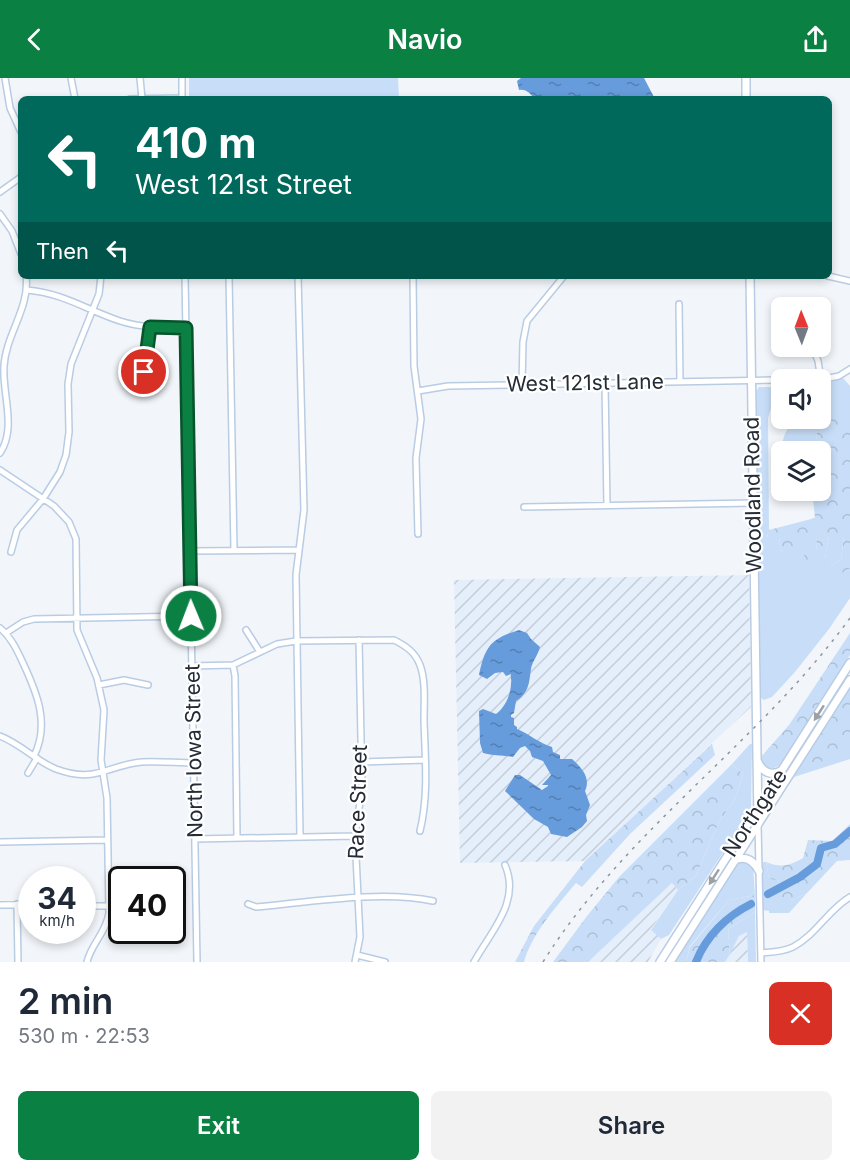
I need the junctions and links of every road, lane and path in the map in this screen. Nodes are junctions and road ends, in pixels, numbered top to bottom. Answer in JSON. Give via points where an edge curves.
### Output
{"nodes":[{"id":1,"x":5,"y":78,"type":"edge"},
{"id":2,"x":71,"y":78,"type":"edge"},
{"id":3,"x":140,"y":78,"type":"edge"},
{"id":4,"x":182,"y":78,"type":"edge"},
{"id":5,"x":746,"y":78,"type":"edge"},
{"id":6,"x":74,"y":96,"type":"edge"},
{"id":7,"x":142,"y":96,"type":"edge"},
{"id":8,"x":182,"y":96,"type":"edge"},
{"id":9,"x":746,"y":96,"type":"edge"},
{"id":10,"x":18,"y":125,"type":"edge"},
{"id":11,"x":18,"y":179,"type":"edge"},
{"id":12,"x":0,"y":192,"type":"edge"},
{"id":13,"x":0,"y":214,"type":"edge"},
{"id":14,"x":18,"y":246,"type":"edge"},
{"id":15,"x":832,"y":277,"type":"edge"},
{"id":16,"x":26,"y":279,"type":"edge"},
{"id":17,"x":101,"y":279,"type":"edge"},
{"id":18,"x":185,"y":279,"type":"edge"},
{"id":19,"x":229,"y":279,"type":"edge"},
{"id":20,"x":298,"y":279,"type":"edge"},
{"id":21,"x":412,"y":279,"type":"edge"},
{"id":22,"x":561,"y":279,"type":"edge"},
{"id":23,"x":750,"y":279,"type":"edge"},
{"id":24,"x":850,"y":281,"type":"edge"},
{"id":25,"x":27,"y":290,"type":"junction"},
{"id":26,"x":679,"y":304,"type":"dead end"},
{"id":27,"x":93,"y":310,"type":"junction"},
{"id":28,"x":150,"y":327,"type":"junction"},
{"id":29,"x":186,"y":328,"type":"junction"},
{"id":30,"x":850,"y":369,"type":"edge"},
{"id":31,"x":144,"y":372,"type":"dead end"},
{"id":32,"x":831,"y":378,"type":"edge"},
{"id":33,"x":752,"y":380,"type":"junction"},
{"id":34,"x":771,"y":380,"type":"edge"},
{"id":35,"x":680,"y":382,"type":"junction"},
{"id":36,"x":605,"y":383,"type":"junction"},
{"id":37,"x":522,"y":384,"type":"junction"},
{"id":38,"x":418,"y":391,"type":"junction"},
{"id":39,"x":0,"y":453,"type":"edge"},
{"id":40,"x":0,"y":470,"type":"edge"},
{"id":41,"x":43,"y":499,"type":"junction"},
{"id":42,"x":754,"y":503,"type":"junction"},
{"id":43,"x":607,"y":506,"type":"junction"},
{"id":44,"x":524,"y":507,"type":"dead end"},
{"id":45,"x":418,"y":534,"type":"dead end"},
{"id":46,"x":234,"y":550,"type":"junction"},
{"id":47,"x":298,"y":550,"type":"junction"},
{"id":48,"x":190,"y":551,"type":"junction"},
{"id":49,"x":11,"y":552,"type":"dead end"},
{"id":50,"x":191,"y":616,"type":"junction"},
{"id":51,"x":77,"y":619,"type":"junction"},
{"id":52,"x":0,"y":628,"type":"edge"},
{"id":53,"x":246,"y":630,"type":"dead end"},
{"id":54,"x":6,"y":633,"type":"junction"},
{"id":55,"x":359,"y":640,"type":"junction"},
{"id":56,"x":296,"y":641,"type":"junction"},
{"id":57,"x":260,"y":652,"type":"junction"},
{"id":58,"x":850,"y":663,"type":"edge"},
{"id":59,"x":233,"y":665,"type":"junction"},
{"id":60,"x":192,"y":666,"type":"junction"},
{"id":61,"x":850,"y":680,"type":"edge"},
{"id":62,"x":99,"y":685,"type":"junction"},
{"id":63,"x":148,"y":685,"type":"dead end"},
{"id":64,"x":0,"y":736,"type":"edge"},
{"id":65,"x":36,"y":757,"type":"junction"},
{"id":66,"x":425,"y":760,"type":"junction"},
{"id":67,"x":758,"y":760,"type":"junction"},
{"id":68,"x":361,"y":762,"type":"junction"},
{"id":69,"x":194,"y":763,"type":"junction"},
{"id":70,"x":782,"y":770,"type":"junction"},
{"id":71,"x":28,"y":773,"type":"dead end"},
{"id":72,"x":102,"y":773,"type":"junction"},
{"id":73,"x":758,"y":808,"type":"junction"},
{"id":74,"x":758,"y":824,"type":"junction"},
{"id":75,"x":420,"y":831,"type":"dead end"},
{"id":76,"x":355,"y":836,"type":"junction"},
{"id":77,"x":300,"y":837,"type":"junction"},
{"id":78,"x":237,"y":838,"type":"junction"},
{"id":79,"x":195,"y":839,"type":"junction"},
{"id":80,"x":107,"y":840,"type":"junction"},
{"id":81,"x":0,"y":842,"type":"edge"},
{"id":82,"x":735,"y":860,"type":"junction"},
{"id":83,"x":505,"y":866,"type":"dead end"},
{"id":84,"x":759,"y":871,"type":"junction"},
{"id":85,"x":108,"y":873,"type":"edge"},
{"id":86,"x":850,"y":897,"type":"edge"},
{"id":87,"x":358,"y":899,"type":"junction"},
{"id":88,"x":434,"y":901,"type":"dead end"},
{"id":89,"x":0,"y":904,"type":"edge"},
{"id":90,"x":17,"y":904,"type":"joint"},
{"id":91,"x":248,"y":904,"type":"dead end"},
{"id":92,"x":108,"y":913,"type":"edge"},
{"id":93,"x":761,"y":953,"type":"junction"},
{"id":94,"x":357,"y":955,"type":"junction"},
{"id":95,"x":18,"y":962,"type":"edge"},
{"id":96,"x":87,"y":962,"type":"edge"},
{"id":97,"x":197,"y":962,"type":"edge"},
{"id":98,"x":355,"y":962,"type":"edge"},
{"id":99,"x":385,"y":962,"type":"edge"},
{"id":100,"x":474,"y":962,"type":"edge"},
{"id":101,"x":660,"y":962,"type":"edge"},
{"id":102,"x":670,"y":962,"type":"edge"},
{"id":103,"x":761,"y":962,"type":"edge"}],
"edges":[{"from":1,"to":10,"type":"street","via":[[10,108]]},
{"from":2,"to":6,"type":"street"},
{"from":3,"to":7,"type":"street"},
{"from":4,"to":8,"type":"street"},
{"from":5,"to":9,"type":"main road"},
{"from":11,"to":12,"type":"street"},
{"from":13,"to":14,"type":"street"},
{"from":15,"to":24,"type":"street"},
{"from":16,"to":25,"type":"street"},
{"from":17,"to":27,"type":"street"},
{"from":18,"to":29,"type":"street","name":"North Iowa Street"},
{"from":19,"to":46,"type":"street"},
{"from":20,"to":47,"type":"street","via":[[304,510]]},
{"from":21,"to":38,"type":"street"},
{"from":22,"to":37,"type":"street","via":[[526,321]]},
{"from":23,"to":33,"type":"main road","name":"Woodland Road"},
{"from":25,"to":27,"type":"street","via":[[53,294]]},
{"from":25,"to":39,"type":"street","via":[[6,353],[8,425]]},
{"from":26,"to":35,"type":"street"},
{"from":27,"to":28,"type":"street"},
{"from":27,"to":41,"type":"street","via":[[69,374],[66,455]]},
{"from":28,"to":29,"type":"street"},
{"from":28,"to":31,"type":"street"},
{"from":29,"to":48,"type":"street","name":"North Iowa Street"},
{"from":30,"to":32,"type":"street"},
{"from":33,"to":34,"type":"street","name":"West 121st Lane"},
{"from":33,"to":35,"type":"street","name":"West 121st Lane"},
{"from":33,"to":42,"type":"main road","name":"Woodland Road"},
{"from":35,"to":36,"type":"street","name":"West 121st Lane"},
{"from":36,"to":37,"type":"street","name":"West 121st Lane"},
{"from":36,"to":43,"type":"street"},
{"from":37,"to":38,"type":"street","name":"West 121st Lane"},
{"from":38,"to":45,"type":"street"},
{"from":40,"to":41,"type":"street"},
{"from":41,"to":49,"type":"street","via":[[17,530]]},
{"from":41,"to":51,"type":"street","via":[[74,530]]},
{"from":42,"to":43,"type":"street"},
{"from":42,"to":67,"type":"main road","name":"Woodland Road"},
{"from":43,"to":44,"type":"street"},
{"from":46,"to":47,"type":"street"},
{"from":46,"to":48,"type":"street"},
{"from":47,"to":56,"type":"street"},
{"from":48,"to":50,"type":"street","name":"North Iowa Street"},
{"from":50,"to":51,"type":"street"},
{"from":50,"to":60,"type":"street","name":"North Iowa Street"},
{"from":51,"to":54,"type":"street","via":[[28,620]]},
{"from":51,"to":62,"type":"street","via":[[79,637]]},
{"from":52,"to":54,"type":"street"},
{"from":53,"to":57,"type":"street"},
{"from":54,"to":65,"type":"street","via":[[39,701],[42,732]]},
{"from":55,"to":56,"type":"street"},
{"from":55,"to":66,"type":"street","via":[[394,640],[413,652],[421,668]]},
{"from":55,"to":68,"type":"street","name":"Race Street"},
{"from":56,"to":57,"type":"street"},
{"from":56,"to":77,"type":"street"},
{"from":57,"to":59,"type":"street"},
{"from":58,"to":70,"type":"main road","name":"Northgate","one_way":true},
{"from":59,"to":60,"type":"street"},
{"from":59,"to":78,"type":"street"},
{"from":60,"to":69,"type":"street","name":"North Iowa Street"},
{"from":61,"to":74,"type":"main road","name":"Northgate"},
{"from":62,"to":63,"type":"street","via":[[124,680]]},
{"from":62,"to":72,"type":"street","via":[[105,722]]},
{"from":64,"to":65,"type":"street"},
{"from":65,"to":71,"type":"street"},
{"from":65,"to":72,"type":"street","via":[[68,772]]},
{"from":66,"to":68,"type":"street"},
{"from":66,"to":75,"type":"street","via":[[426,790]]},
{"from":67,"to":70,"type":"main road","via":[[766,772]]},
{"from":67,"to":73,"type":"main road","name":"Woodland Road"},
{"from":68,"to":76,"type":"street","name":"Race Street","via":[[362,788]]},
{"from":69,"to":72,"type":"street","via":[[143,762]]},
{"from":69,"to":79,"type":"street","name":"North Iowa Street"},
{"from":70,"to":73,"type":"main road","name":"Northgate"},
{"from":72,"to":80,"type":"street","via":[[107,798]]},
{"from":73,"to":74,"type":"main road","name":"Woodland Road"},
{"from":73,"to":101,"type":"main road","name":"Northgate","one_way":true},
{"from":74,"to":82,"type":"main road","name":"Northgate"},
{"from":74,"to":84,"type":"street"},
{"from":76,"to":77,"type":"street"},
{"from":76,"to":87,"type":"street","name":"Race Street"},
{"from":77,"to":78,"type":"street"},
{"from":78,"to":79,"type":"street"},
{"from":79,"to":97,"type":"street","name":"North Iowa Street"},
{"from":80,"to":81,"type":"street"},
{"from":80,"to":85,"type":"street"},
{"from":82,"to":84,"type":"main road","via":[[749,860]]},
{"from":82,"to":102,"type":"main road","name":"Northgate"},
{"from":83,"to":100,"type":"street","via":[[511,887],[508,905]]},
{"from":84,"to":93,"type":"street"},
{"from":86,"to":93,"type":"street","via":[[801,942],[786,950]]},
{"from":87,"to":88,"type":"street","via":[[403,897]]},
{"from":87,"to":91,"type":"street","via":[[256,907]]},
{"from":87,"to":94,"type":"street","name":"Race Street"},
{"from":89,"to":90,"type":"street"},
{"from":90,"to":95,"type":"street"},
{"from":92,"to":96,"type":"street","via":[[106,927]]},
{"from":93,"to":103,"type":"street"},
{"from":94,"to":98,"type":"street","name":"Race Street"},
{"from":94,"to":99,"type":"street"}]}
